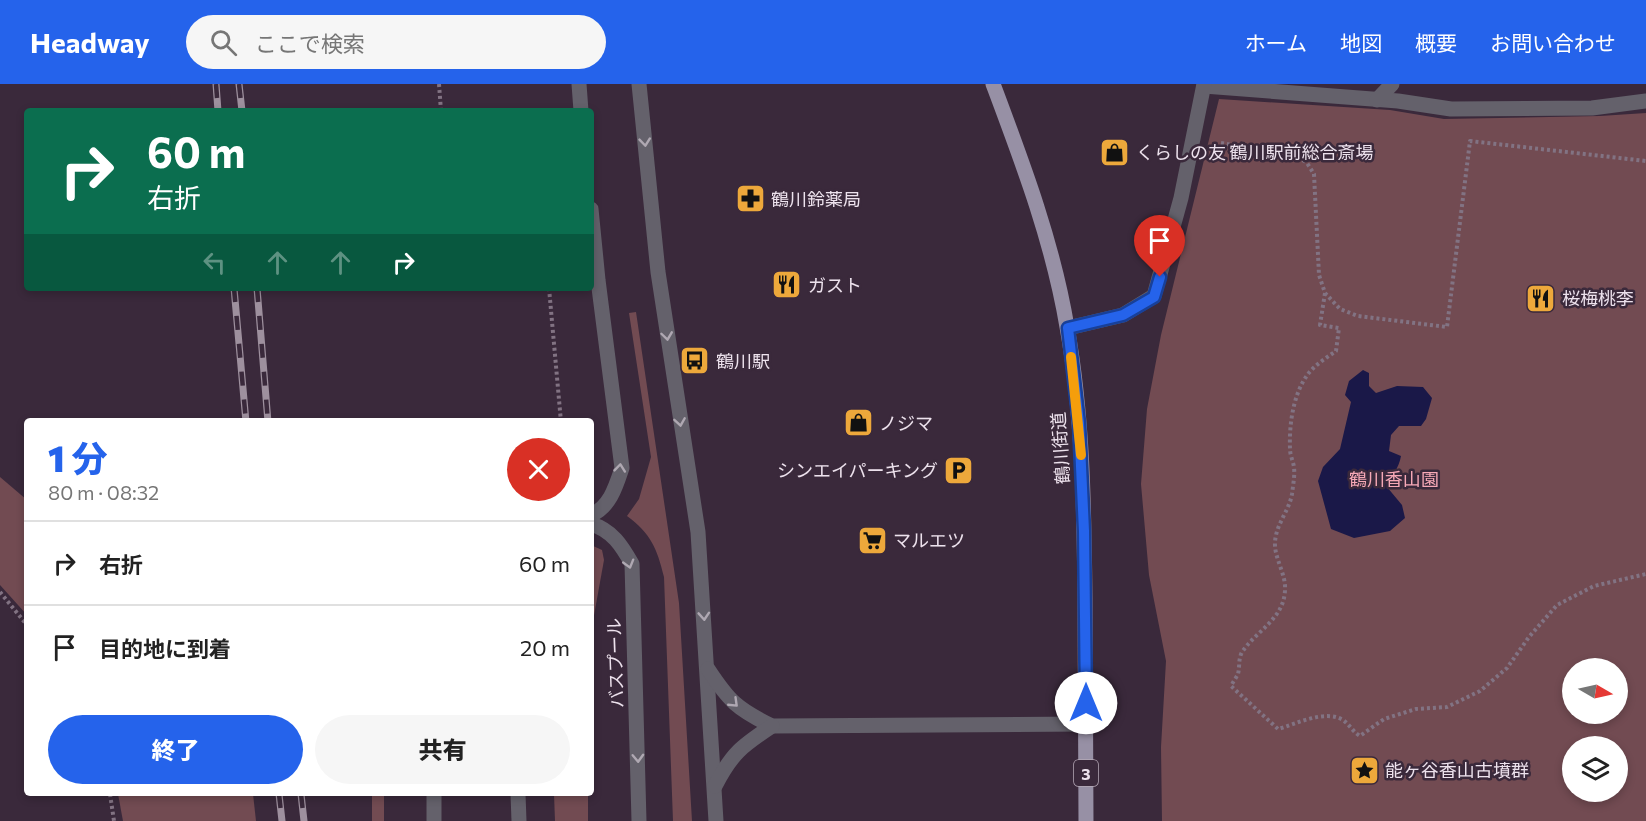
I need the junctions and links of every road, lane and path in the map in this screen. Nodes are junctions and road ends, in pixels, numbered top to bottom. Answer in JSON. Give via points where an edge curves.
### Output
{"nodes":[{"id":1,"x":438,"y":84,"type":"edge"},
{"id":2,"x":579,"y":84,"type":"edge"},
{"id":3,"x":639,"y":84,"type":"edge"},
{"id":4,"x":993,"y":84,"type":"edge"},
{"id":5,"x":1392,"y":84,"type":"edge"},
{"id":6,"x":1204,"y":85,"type":"edge"},
{"id":7,"x":1377,"y":100,"type":"junction"},
{"id":8,"x":1646,"y":101,"type":"edge"},
{"id":9,"x":441,"y":108,"type":"edge"},
{"id":10,"x":581,"y":108,"type":"edge"},
{"id":11,"x":1194,"y":138,"type":"junction"},
{"id":12,"x":1646,"y":161,"type":"edge"},
{"id":13,"x":594,"y":239,"type":"edge"},
{"id":14,"x":549,"y":291,"type":"edge"},
{"id":15,"x":1325,"y":293,"type":"junction"},
{"id":16,"x":1068,"y":328,"type":"junction"},
{"id":17,"x":561,"y":418,"type":"edge"},
{"id":18,"x":594,"y":514,"type":"edge"},
{"id":19,"x":594,"y":526,"type":"edge"},
{"id":20,"x":1646,"y":574,"type":"edge"},
{"id":21,"x":0,"y":592,"type":"edge"},
{"id":22,"x":24,"y":621,"type":"edge"},
{"id":23,"x":707,"y":667,"type":"junction"},
{"id":24,"x":1086,"y":724,"type":"junction"},
{"id":25,"x":772,"y":726,"type":"junction"},
{"id":26,"x":714,"y":789,"type":"junction"},
{"id":27,"x":111,"y":796,"type":"edge"},
{"id":28,"x":434,"y":796,"type":"edge"},
{"id":29,"x":518,"y":796,"type":"edge"},
{"id":30,"x":114,"y":821,"type":"edge"},
{"id":31,"x":434,"y":821,"type":"edge"},
{"id":32,"x":519,"y":821,"type":"edge"},
{"id":33,"x":639,"y":821,"type":"edge"},
{"id":34,"x":716,"y":821,"type":"edge"},
{"id":35,"x":1086,"y":821,"type":"edge"}],
"edges":[{"from":1,"to":9,"type":"path"},
{"from":2,"to":10,"type":"street"},
{"from":3,"to":23,"type":"street","one_way":true,"via":[[658,272],[698,532]]},
{"from":4,"to":16,"type":"main road","name":"鶴川街道","number":"3","via":[[1030,184],[1055,266]]},
{"from":5,"to":7,"type":"street"},
{"from":6,"to":7,"type":"street"},
{"from":6,"to":11,"type":"street"},
{"from":7,"to":8,"type":"street","via":[[1451,109],[1592,108]]},
{"from":11,"to":15,"type":"path","via":[[1298,157],[1307,163],[1314,174],[1319,275]]},
{"from":11,"to":16,"type":"street","via":[[1154,297],[1123,315]]},
{"from":12,"to":15,"type":"path","via":[[1470,141],[1447,327],[1358,316],[1340,309]]},
{"from":18,"to":13,"type":"street","one_way":true,"via":[[607,502],[622,468]]},
{"from":14,"to":17,"type":"path"},
{"from":15,"to":20,"type":"path","via":[[1320,325],[1338,328],[1336,351],[1307,375],[1296,399],[1290,452],[1294,479],[1275,543],[1286,589],[1270,624],[1238,659],[1232,686],[1278,729],[1325,716],[1346,722],[1360,736],[1384,719],[1447,707],[1480,691],[1507,668],[1557,605],[1594,586]]},
{"from":16,"to":24,"type":"main road","name":"鶴川街道","number":"3","via":[[1079,423],[1084,531]]},
{"from":19,"to":33,"type":"street","name":"バスプール","one_way":true,"via":[[611,534],[632,564]]},
{"from":21,"to":22,"type":"path"},
{"from":23,"to":25,"type":"street","one_way":true,"via":[[723,693],[743,712]]},
{"from":23,"to":26,"type":"street"},
{"from":24,"to":25,"type":"street"},
{"from":24,"to":35,"type":"main road","name":"鶴川街道","number":"3"},
{"from":25,"to":26,"type":"street","via":[[746,743],[727,763]]},
{"from":26,"to":34,"type":"street"},
{"from":27,"to":30,"type":"path"},
{"from":28,"to":31,"type":"street"},
{"from":29,"to":32,"type":"street"}]}
